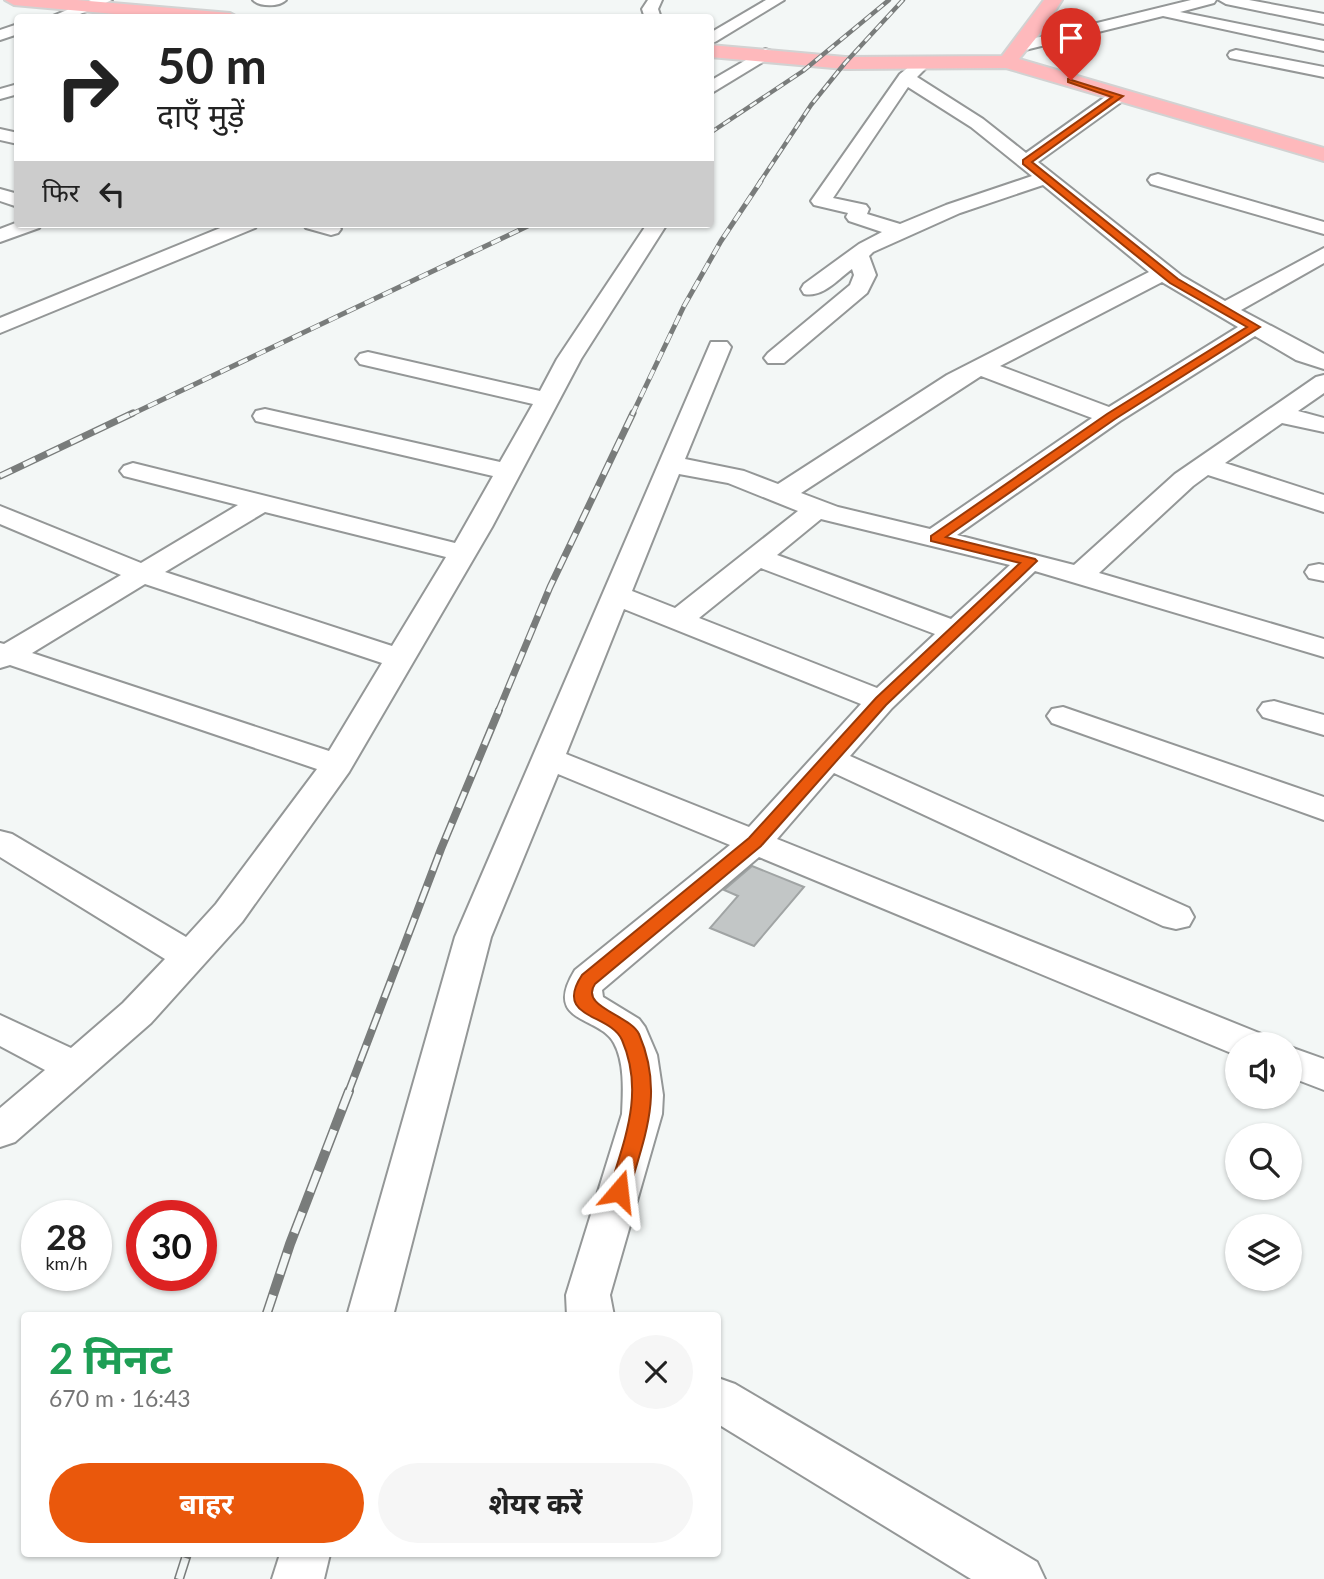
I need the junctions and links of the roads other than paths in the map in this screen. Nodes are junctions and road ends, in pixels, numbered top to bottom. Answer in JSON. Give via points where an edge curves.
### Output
{"nodes":[{"id":1,"x":15,"y":0,"type":"edge"},
{"id":2,"x":260,"y":0,"type":"edge"},
{"id":3,"x":279,"y":0,"type":"edge"},
{"id":4,"x":777,"y":0,"type":"edge"},
{"id":5,"x":1053,"y":0,"type":"edge"},
{"id":6,"x":1209,"y":0,"type":"edge"},
{"id":7,"x":1226,"y":0,"type":"edge"},
{"id":8,"x":97,"y":4,"type":"edge"},
{"id":9,"x":1159,"y":12,"type":"junction"},
{"id":10,"x":67,"y":14,"type":"edge"},
{"id":11,"x":192,"y":14,"type":"edge"},
{"id":12,"x":1324,"y":19,"type":"edge"},
{"id":13,"x":714,"y":38,"type":"edge"},
{"id":14,"x":1021,"y":46,"type":"junction"},
{"id":15,"x":1324,"y":46,"type":"edge"},
{"id":16,"x":714,"y":51,"type":"edge"},
{"id":17,"x":765,"y":54,"type":"junction"},
{"id":18,"x":1236,"y":55,"type":"dead end"},
{"id":19,"x":925,"y":62,"type":"junction"},
{"id":20,"x":1007,"y":62,"type":"junction"},
{"id":21,"x":1324,"y":72,"type":"edge"},
{"id":22,"x":906,"y":78,"type":"junction"},
{"id":23,"x":714,"y":86,"type":"edge"},
{"id":24,"x":1118,"y":96,"type":"junction"},
{"id":25,"x":1324,"y":155,"type":"edge"},
{"id":26,"x":1026,"y":162,"type":"junction"},
{"id":27,"x":1046,"y":178,"type":"junction"},
{"id":28,"x":1158,"y":180,"type":"dead end"},
{"id":29,"x":21,"y":228,"type":"edge"},
{"id":30,"x":238,"y":228,"type":"edge"},
{"id":31,"x":654,"y":228,"type":"edge"},
{"id":32,"x":1324,"y":228,"type":"edge"},
{"id":33,"x":901,"y":231,"type":"junction"},
{"id":34,"x":0,"y":236,"type":"edge"},
{"id":35,"x":858,"y":254,"type":"junction"},
{"id":36,"x":1324,"y":254,"type":"edge"},
{"id":37,"x":1163,"y":273,"type":"junction"},
{"id":38,"x":812,"y":289,"type":"dead end"},
{"id":39,"x":1224,"y":310,"type":"junction"},
{"id":40,"x":0,"y":326,"type":"edge"},
{"id":41,"x":1254,"y":327,"type":"junction"},
{"id":42,"x":719,"y":347,"type":"dead end"},
{"id":43,"x":776,"y":358,"type":"dead end"},
{"id":44,"x":368,"y":359,"type":"dead end"},
{"id":45,"x":1324,"y":362,"type":"edge"},
{"id":46,"x":980,"y":367,"type":"junction"},
{"id":47,"x":1324,"y":382,"type":"edge"},
{"id":48,"x":548,"y":400,"type":"junction"},
{"id":49,"x":1277,"y":414,"type":"junction"},
{"id":50,"x":265,"y":416,"type":"dead end"},
{"id":51,"x":1111,"y":416,"type":"junction"},
{"id":52,"x":1324,"y":425,"type":"edge"},
{"id":53,"x":670,"y":464,"type":"junction"},
{"id":54,"x":1204,"y":465,"type":"junction"},
{"id":55,"x":133,"y":471,"type":"dead end"},
{"id":56,"x":509,"y":472,"type":"junction"},
{"id":57,"x":782,"y":494,"type":"junction"},
{"id":58,"x":261,"y":503,"type":"junction"},
{"id":59,"x":1324,"y":504,"type":"edge"},
{"id":60,"x":817,"y":509,"type":"junction"},
{"id":61,"x":0,"y":514,"type":"edge"},
{"id":62,"x":935,"y":538,"type":"junction"},
{"id":63,"x":463,"y":553,"type":"junction"},
{"id":64,"x":758,"y":557,"type":"junction"},
{"id":65,"x":1030,"y":561,"type":"junction"},
{"id":66,"x":143,"y":574,"type":"junction"},
{"id":67,"x":1079,"y":576,"type":"junction"},
{"id":68,"x":616,"y":595,"type":"junction"},
{"id":69,"x":680,"y":619,"type":"junction"},
{"id":70,"x":955,"y":631,"type":"junction"},
{"id":71,"x":1324,"y":648,"type":"edge"},
{"id":72,"x":2,"y":656,"type":"edge"},
{"id":73,"x":401,"y":659,"type":"junction"},
{"id":74,"x":881,"y":701,"type":"junction"},
{"id":75,"x":1274,"y":710,"type":"dead end"},
{"id":76,"x":1063,"y":716,"type":"dead end"},
{"id":77,"x":1324,"y":725,"type":"edge"},
{"id":78,"x":548,"y":758,"type":"junction"},
{"id":79,"x":830,"y":759,"type":"junction"},
{"id":80,"x":337,"y":765,"type":"junction"},
{"id":81,"x":1324,"y":809,"type":"edge"},
{"id":82,"x":0,"y":842,"type":"edge"},
{"id":83,"x":755,"y":842,"type":"junction"},
{"id":84,"x":1176,"y":917,"type":"dead end"},
{"id":85,"x":189,"y":956,"type":"junction"},
{"id":86,"x":0,"y":1029,"type":"edge"},
{"id":87,"x":1225,"y":1035,"type":"edge"},
{"id":88,"x":1302,"y":1066,"type":"edge"},
{"id":89,"x":74,"y":1067,"type":"junction"},
{"id":90,"x":1324,"y":1075,"type":"edge"},
{"id":91,"x":0,"y":1131,"type":"edge"},
{"id":92,"x":371,"y":1312,"type":"edge"},
{"id":93,"x":589,"y":1312,"type":"edge"},
{"id":94,"x":721,"y":1401,"type":"edge"},
{"id":95,"x":304,"y":1557,"type":"edge"},
{"id":96,"x":298,"y":1579,"type":"edge"},
{"id":97,"x":1020,"y":1579,"type":"edge"}],
"edges":[{"from":1,"to":8,"type":"main road"},
{"from":2,"to":3,"type":"street"},
{"from":4,"to":13,"type":"street"},
{"from":5,"to":14,"type":"main road"},
{"from":6,"to":9,"type":"street"},
{"from":7,"to":12,"type":"street"},
{"from":8,"to":10,"type":"street"},
{"from":8,"to":11,"type":"main road"},
{"from":9,"to":14,"type":"street"},
{"from":9,"to":15,"type":"street"},
{"from":14,"to":20,"type":"main road"},
{"from":16,"to":17,"type":"main road"},
{"from":17,"to":19,"type":"main road","via":[[845,63]]},
{"from":17,"to":23,"type":"street"},
{"from":18,"to":21,"type":"street"},
{"from":19,"to":20,"type":"main road"},
{"from":19,"to":22,"type":"street"},
{"from":20,"to":24,"type":"main road"},
{"from":22,"to":26,"type":"street","via":[[971,118]]},
{"from":22,"to":33,"type":"street","via":[[821,201],[859,209],[856,217]]},
{"from":24,"to":25,"type":"main road"},
{"from":24,"to":26,"type":"street"},
{"from":26,"to":27,"type":"street"},
{"from":27,"to":33,"type":"street"},
{"from":27,"to":37,"type":"street"},
{"from":28,"to":32,"type":"street"},
{"from":29,"to":34,"type":"street"},
{"from":30,"to":40,"type":"street"},
{"from":31,"to":48,"type":"street","via":[[599,310]]},
{"from":33,"to":35,"type":"street"},
{"from":35,"to":38,"type":"street"},
{"from":35,"to":43,"type":"street","via":[[865,275],[859,288]]},
{"from":36,"to":39,"type":"street"},
{"from":37,"to":39,"type":"street"},
{"from":37,"to":46,"type":"street"},
{"from":39,"to":41,"type":"street"},
{"from":41,"to":45,"type":"street"},
{"from":41,"to":51,"type":"street"},
{"from":42,"to":53,"type":"street"},
{"from":44,"to":48,"type":"street"},
{"from":46,"to":51,"type":"street"},
{"from":46,"to":57,"type":"street"},
{"from":47,"to":49,"type":"street"},
{"from":48,"to":56,"type":"street"},
{"from":49,"to":52,"type":"street"},
{"from":49,"to":54,"type":"street"},
{"from":50,"to":56,"type":"street"},
{"from":51,"to":62,"type":"street"},
{"from":53,"to":57,"type":"street","via":[[720,473]]},
{"from":53,"to":68,"type":"street"},
{"from":54,"to":59,"type":"street"},
{"from":54,"to":67,"type":"street"},
{"from":55,"to":58,"type":"street"},
{"from":56,"to":63,"type":"street"},
{"from":57,"to":60,"type":"street"},
{"from":58,"to":63,"type":"street"},
{"from":58,"to":66,"type":"street"},
{"from":60,"to":62,"type":"street"},
{"from":60,"to":64,"type":"street"},
{"from":61,"to":66,"type":"street"},
{"from":62,"to":65,"type":"street"},
{"from":63,"to":73,"type":"street"},
{"from":64,"to":69,"type":"street"},
{"from":64,"to":70,"type":"street"},
{"from":65,"to":67,"type":"street"},
{"from":65,"to":70,"type":"street"},
{"from":66,"to":72,"type":"street"},
{"from":66,"to":73,"type":"street"},
{"from":67,"to":71,"type":"street"},
{"from":68,"to":69,"type":"street"},
{"from":68,"to":78,"type":"street"},
{"from":69,"to":74,"type":"street"},
{"from":70,"to":74,"type":"street"},
{"from":72,"to":80,"type":"street"},
{"from":73,"to":80,"type":"street"},
{"from":74,"to":79,"type":"street"},
{"from":75,"to":77,"type":"street"},
{"from":76,"to":81,"type":"street"},
{"from":78,"to":83,"type":"street"},
{"from":78,"to":92,"type":"street","via":[[473,937]]},
{"from":79,"to":83,"type":"street"},
{"from":79,"to":84,"type":"street"},
{"from":80,"to":85,"type":"street","via":[[229,913]]},
{"from":82,"to":85,"type":"street"},
{"from":83,"to":87,"type":"street"},
{"from":83,"to":93,"type":"street","via":[[588,979],[582,989],[591,1009],[630,1035],[643,1097],[642,1114],[588,1295]]},
{"from":85,"to":89,"type":"street","via":[[137,1013]]},
{"from":86,"to":89,"type":"street"},
{"from":88,"to":90,"type":"street"},
{"from":89,"to":91,"type":"street"},
{"from":94,"to":97,"type":"street"},
{"from":95,"to":96,"type":"street"}]}
